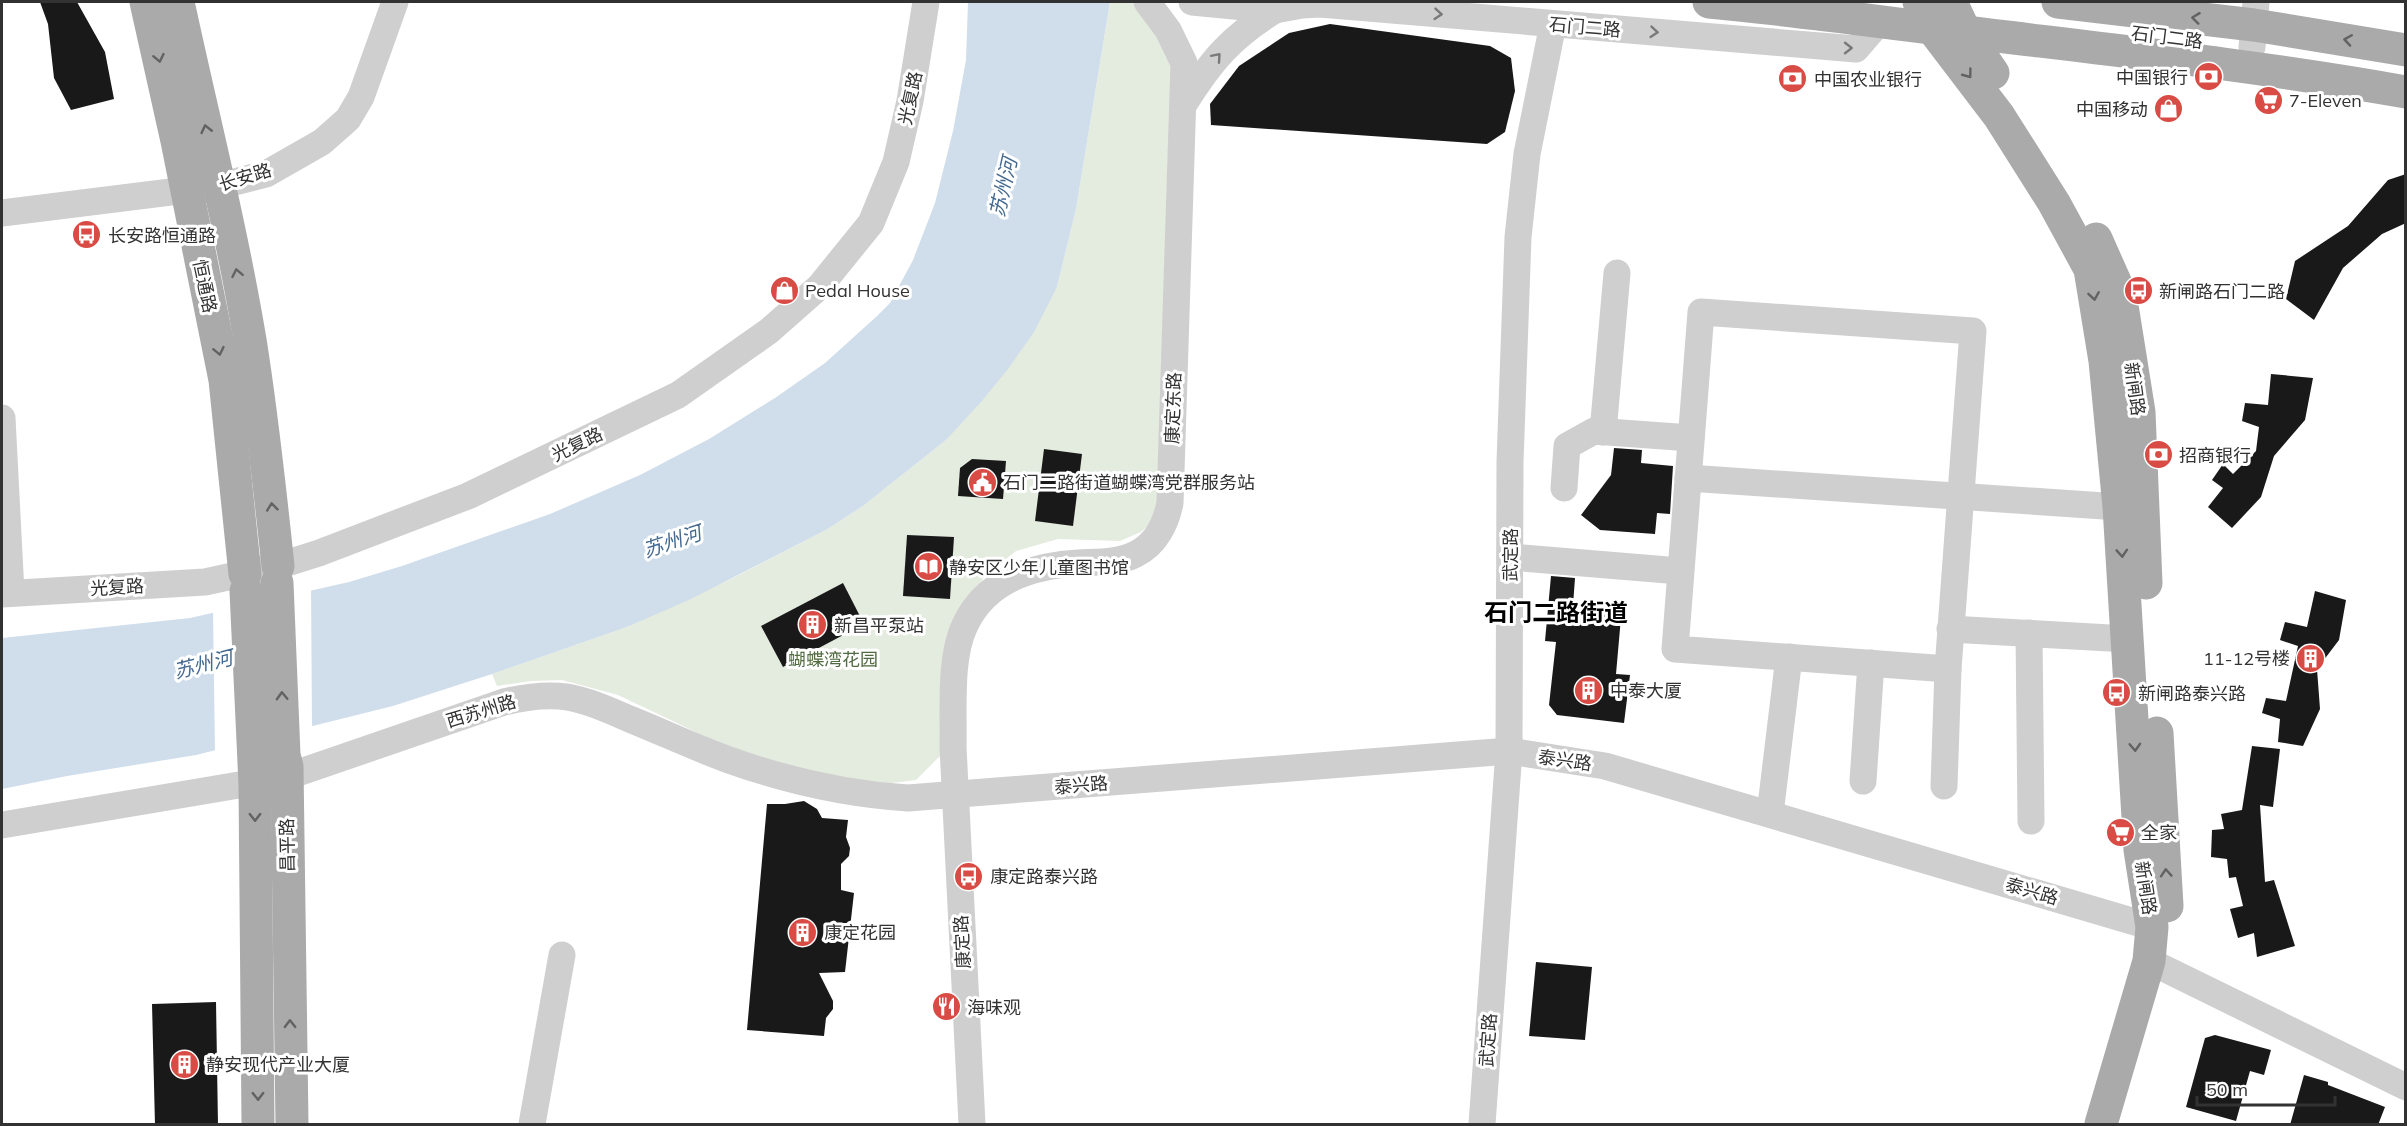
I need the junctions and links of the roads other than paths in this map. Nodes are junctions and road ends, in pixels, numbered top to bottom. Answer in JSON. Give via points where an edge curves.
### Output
{"nodes":[{"id":1,"x":146,"y":2,"type":"edge"},
{"id":2,"x":178,"y":2,"type":"edge"},
{"id":3,"x":395,"y":2,"type":"edge"},
{"id":4,"x":926,"y":2,"type":"edge"},
{"id":5,"x":1147,"y":2,"type":"edge"},
{"id":6,"x":1192,"y":2,"type":"edge"},
{"id":7,"x":1709,"y":2,"type":"edge"},
{"id":8,"x":2058,"y":2,"type":"edge"},
{"id":9,"x":1320,"y":3,"type":"edge"},
{"id":10,"x":1275,"y":10,"type":"junction"},
{"id":11,"x":1945,"y":15,"type":"edge"},
{"id":12,"x":1881,"y":20,"type":"junction"},
{"id":13,"x":1553,"y":24,"type":"junction"},
{"id":14,"x":2254,"y":24,"type":"edge"},
{"id":15,"x":2406,"y":50,"type":"edge"},
{"id":16,"x":2406,"y":72,"type":"edge"},
{"id":17,"x":2406,"y":92,"type":"edge"},
{"id":18,"x":1184,"y":105,"type":"junction"},
{"id":19,"x":219,"y":186,"type":"junction"},
{"id":20,"x":186,"y":191,"type":"junction"},
{"id":21,"x":2,"y":213,"type":"edge"},
{"id":22,"x":1617,"y":273,"type":"dead end"},
{"id":23,"x":2,"y":418,"type":"edge"},
{"id":24,"x":1603,"y":432,"type":"junction"},
{"id":25,"x":1691,"y":438,"type":"junction"},
{"id":26,"x":1688,"y":478,"type":"junction"},
{"id":27,"x":1564,"y":488,"type":"dead end"},
{"id":28,"x":1961,"y":496,"type":"junction"},
{"id":29,"x":2119,"y":507,"type":"junction"},
{"id":30,"x":1510,"y":557,"type":"junction"},
{"id":31,"x":1680,"y":571,"type":"junction"},
{"id":32,"x":278,"y":575,"type":"junction"},
{"id":33,"x":245,"y":582,"type":"junction"},
{"id":34,"x":6,"y":594,"type":"edge"},
{"id":35,"x":1950,"y":629,"type":"junction"},
{"id":36,"x":2029,"y":633,"type":"junction"},
{"id":37,"x":2127,"y":639,"type":"junction"},
{"id":38,"x":1789,"y":657,"type":"junction"},
{"id":39,"x":1871,"y":663,"type":"junction"},
{"id":40,"x":1948,"y":669,"type":"junction"},
{"id":41,"x":1509,"y":752,"type":"junction"},
{"id":42,"x":269,"y":769,"type":"junction"},
{"id":43,"x":1863,"y":781,"type":"dead end"},
{"id":44,"x":1944,"y":786,"type":"dead end"},
{"id":45,"x":956,"y":795,"type":"junction"},
{"id":46,"x":1770,"y":814,"type":"junction"},
{"id":47,"x":2031,"y":821,"type":"dead end"},
{"id":48,"x":2,"y":825,"type":"edge"},
{"id":49,"x":2152,"y":927,"type":"junction"},
{"id":50,"x":562,"y":955,"type":"dead end"},
{"id":51,"x":2149,"y":961,"type":"junction"},
{"id":52,"x":2406,"y":1087,"type":"edge"},
{"id":53,"x":258,"y":1125,"type":"edge"},
{"id":54,"x":292,"y":1125,"type":"edge"},
{"id":55,"x":532,"y":1125,"type":"edge"},
{"id":56,"x":972,"y":1125,"type":"edge"},
{"id":57,"x":1482,"y":1125,"type":"edge"},
{"id":58,"x":2101,"y":1125,"type":"edge"}],
"edges":[{"from":1,"to":20,"type":"main road","name":"恒通路","one_way":true},
{"from":19,"to":2,"type":"main road","name":"恒通路","one_way":true},
{"from":3,"to":19,"type":"street","name":"长安路","via":[[361,97],[339,129],[266,174]]},
{"from":4,"to":32,"type":"street","name":"光复路","via":[[896,162],[871,223],[820,286],[769,332],[678,395],[478,491],[319,553]]},
{"from":5,"to":18,"type":"street","name":"康定东路","via":[[1168,30],[1184,63]]},
{"from":6,"to":10,"type":"street","name":"石门二路"},
{"from":7,"to":12,"type":"main road","name":"石门二路"},
{"from":14,"to":8,"type":"main road","name":"石门二路","one_way":true},
{"from":9,"to":10,"type":"street","name":"石门二路"},
{"from":9,"to":13,"type":"street","name":"石门二路","one_way":true},
{"from":18,"to":10,"type":"street","name":"石门二路","one_way":true,"via":[[1226,46]]},
{"from":11,"to":12,"type":"main road","name":"石门二路"},
{"from":11,"to":14,"type":"main road","name":"石门二路"},
{"from":11,"to":17,"type":"main road","name":"石门二路"},
{"from":11,"to":29,"type":"main road","name":"新闸路","one_way":true,"via":[[1999,116],[2090,269],[2105,361]]},
{"from":49,"to":11,"type":"main road","name":"新闸路","one_way":true,"via":[[2168,904],[2139,412],[2120,293],[2106,257],[2065,182]]},
{"from":13,"to":12,"type":"street","name":"石门二路","one_way":true,"via":[[1856,49]]},
{"from":13,"to":30,"type":"street","name":"武定路","via":[[1522,195]]},
{"from":15,"to":14,"type":"main road","name":"石门二路","one_way":true},
{"from":14,"to":16,"type":"main road","name":"石门二路"},
{"from":18,"to":45,"type":"street","name":"康定东路","via":[[1170,503],[1166,522],[1137,554],[1014,576],[993,587],[976,604],[957,653],[953,747]]},
{"from":19,"to":20,"type":"street","name":"长安路"},
{"from":32,"to":19,"type":"main road","name":"恒通路","one_way":true,"via":[[250,340]]},
{"from":20,"to":21,"type":"street","name":"长安路"},
{"from":20,"to":33,"type":"main road","name":"恒通路","one_way":true,"via":[[225,380]]},
{"from":22,"to":24,"type":"street"},
{"from":23,"to":34,"type":"street"},
{"from":24,"to":25,"type":"street"},
{"from":24,"to":27,"type":"street","via":[[1594,431],[1567,446]]},
{"from":25,"to":26,"type":"street"},
{"from":25,"to":28,"type":"street","via":[[1701,312],[1973,331]]},
{"from":26,"to":28,"type":"street"},
{"from":26,"to":31,"type":"street"},
{"from":28,"to":29,"type":"street"},
{"from":28,"to":35,"type":"street"},
{"from":29,"to":37,"type":"main road","name":"新闸路","one_way":true},
{"from":30,"to":31,"type":"street"},
{"from":30,"to":41,"type":"street","name":"武定路"},
{"from":31,"to":38,"type":"street","via":[[1675,649]]},
{"from":32,"to":33,"type":"street","name":"光复路"},
{"from":42,"to":32,"type":"main road","name":"昌平路","one_way":true},
{"from":33,"to":34,"type":"street","name":"光复路"},
{"from":33,"to":42,"type":"main road","name":"昌平路"},
{"from":35,"to":36,"type":"street"},
{"from":35,"to":40,"type":"street"},
{"from":36,"to":37,"type":"street"},
{"from":36,"to":47,"type":"street"},
{"from":37,"to":49,"type":"main road","name":"新闸路","one_way":true,"via":[[2140,850]]},
{"from":38,"to":39,"type":"street"},
{"from":38,"to":46,"type":"street"},
{"from":39,"to":40,"type":"street"},
{"from":39,"to":43,"type":"street"},
{"from":40,"to":44,"type":"street"},
{"from":41,"to":45,"type":"street","name":"泰兴路"},
{"from":41,"to":46,"type":"street","name":"泰兴路","via":[[1605,766]]},
{"from":41,"to":57,"type":"street","name":"武定路"},
{"from":42,"to":45,"type":"street","name":"西苏州路","via":[[504,702],[555,696],[590,703],[730,760],[809,784],[908,798]]},
{"from":42,"to":48,"type":"street","name":"西苏州路"},
{"from":42,"to":53,"type":"main road","name":"昌平路","one_way":true},
{"from":54,"to":42,"type":"main road","name":"昌平路","one_way":true},
{"from":45,"to":56,"type":"street","name":"康定路"},
{"from":46,"to":49,"type":"street","name":"泰兴路"},
{"from":49,"to":51,"type":"main road","name":"新闸路"},
{"from":50,"to":55,"type":"street"},
{"from":51,"to":52,"type":"street"},
{"from":51,"to":58,"type":"main road","name":"新闸路"}]}
